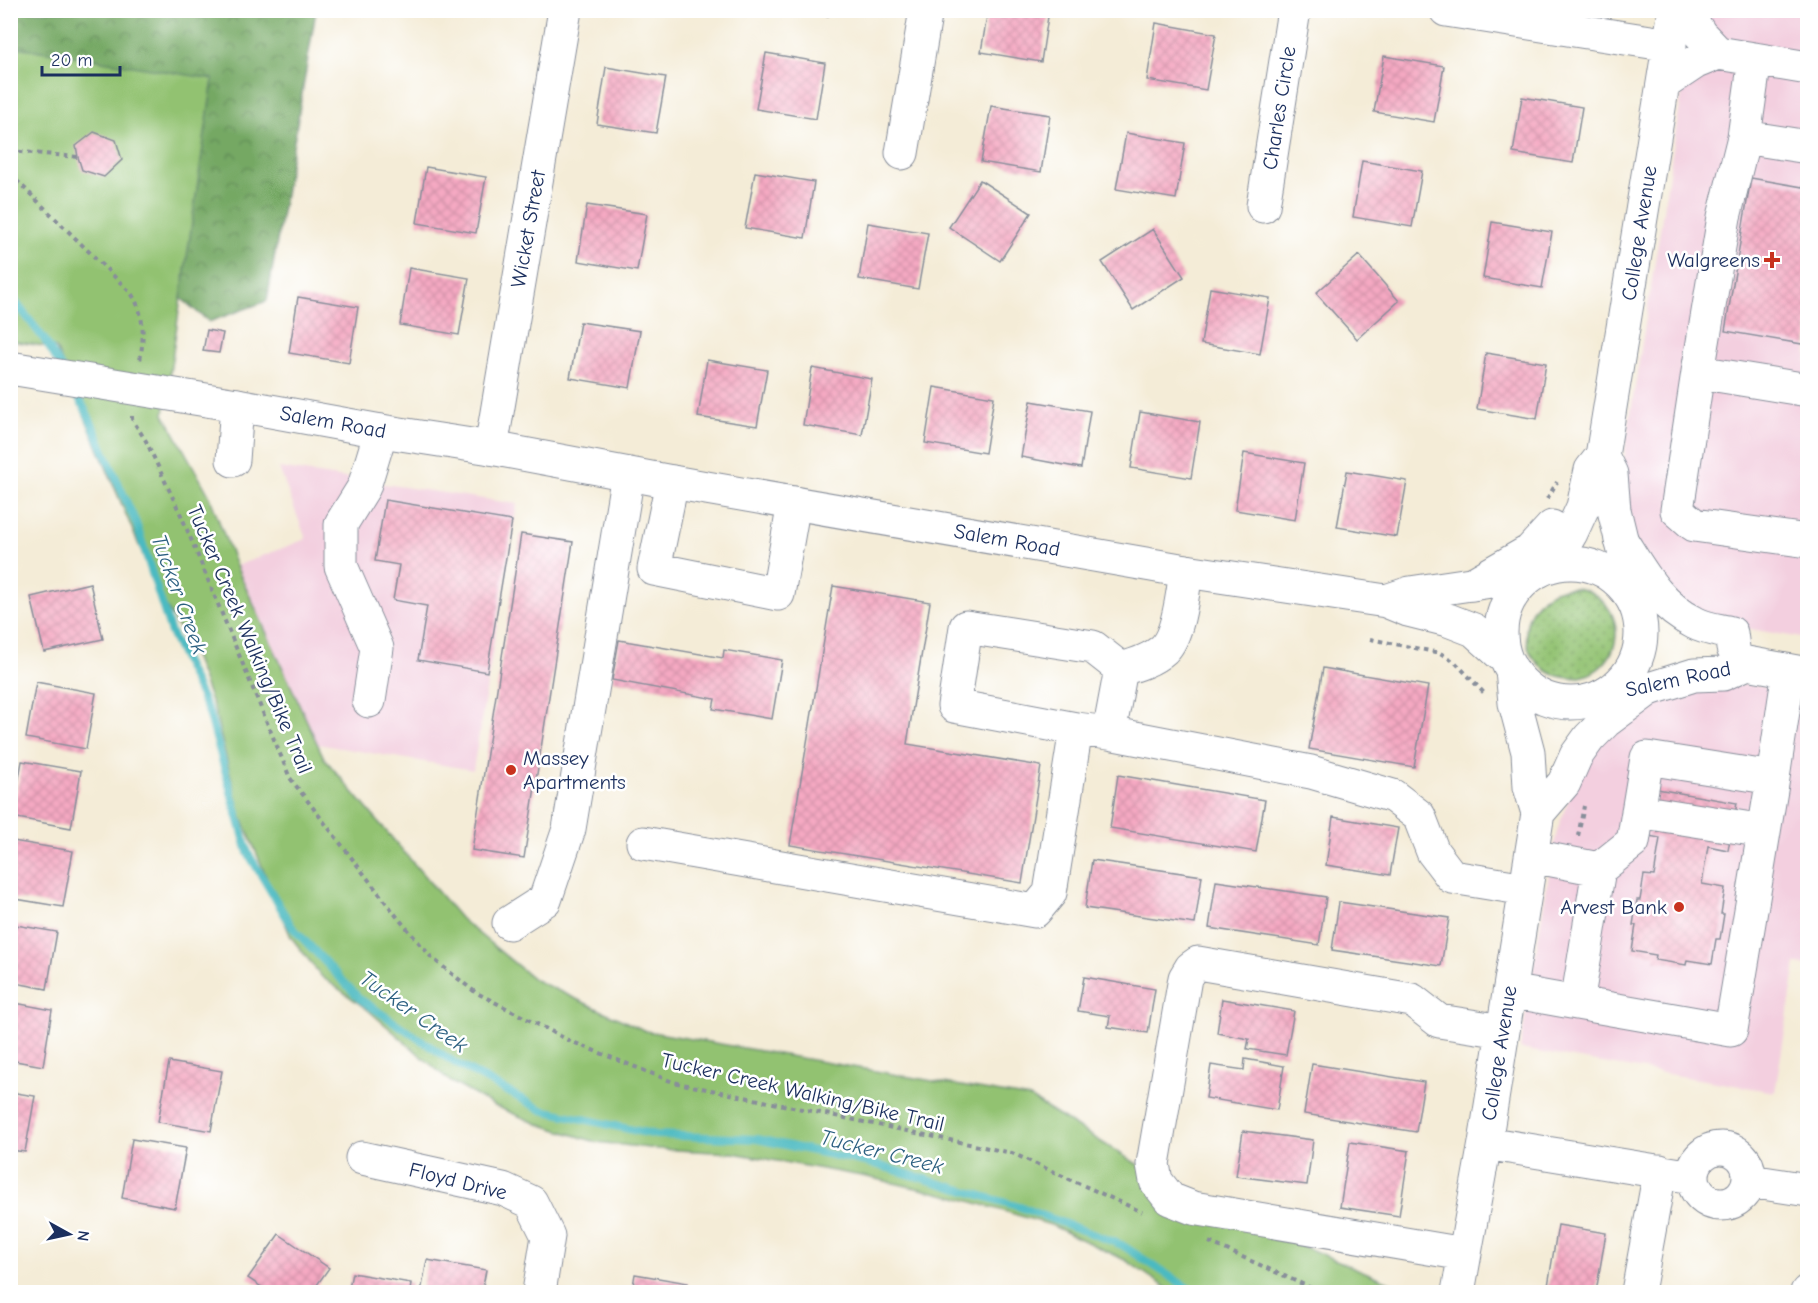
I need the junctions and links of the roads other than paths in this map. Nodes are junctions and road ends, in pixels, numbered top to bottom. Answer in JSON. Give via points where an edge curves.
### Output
{"nodes":[{"id":1,"x":565,"y":10,"type":"edge"},
{"id":2,"x":926,"y":10,"type":"edge"},
{"id":3,"x":1294,"y":10,"type":"edge"},
{"id":4,"x":1446,"y":10,"type":"edge"},
{"id":5,"x":1675,"y":10,"type":"edge"},
{"id":6,"x":1685,"y":10,"type":"edge"},
{"id":7,"x":1670,"y":45,"type":"junction"},
{"id":8,"x":1718,"y":53,"type":"junction"},
{"id":9,"x":1755,"y":59,"type":"junction"},
{"id":10,"x":1808,"y":68,"type":"edge"},
{"id":11,"x":1663,"y":84,"type":"junction"},
{"id":12,"x":1744,"y":137,"type":"junction"},
{"id":13,"x":1808,"y":147,"type":"edge"},
{"id":14,"x":902,"y":153,"type":"dead end"},
{"id":15,"x":1263,"y":206,"type":"dead end"},
{"id":16,"x":24,"y":370,"type":"edge"},
{"id":17,"x":1698,"y":372,"type":"junction"},
{"id":18,"x":1808,"y":390,"type":"edge"},
{"id":19,"x":237,"y":405,"type":"junction"},
{"id":20,"x":381,"y":432,"type":"junction"},
{"id":21,"x":491,"y":448,"type":"junction"},
{"id":22,"x":233,"y":460,"type":"dead end"},
{"id":23,"x":1597,"y":463,"type":"junction"},
{"id":24,"x":628,"y":474,"type":"junction"},
{"id":25,"x":672,"y":482,"type":"junction"},
{"id":26,"x":794,"y":503,"type":"junction"},
{"id":27,"x":1622,"y":540,"type":"junction"},
{"id":28,"x":1808,"y":542,"type":"edge"},
{"id":29,"x":1186,"y":571,"type":"junction"},
{"id":30,"x":1535,"y":573,"type":"junction"},
{"id":31,"x":1473,"y":584,"type":"junction"},
{"id":32,"x":1632,"y":599,"type":"junction"},
{"id":33,"x":1397,"y":605,"type":"junction"},
{"id":34,"x":1740,"y":656,"type":"junction"},
{"id":35,"x":1508,"y":664,"type":"junction"},
{"id":36,"x":1121,"y":669,"type":"junction"},
{"id":37,"x":1798,"y":673,"type":"edge"},
{"id":38,"x":1650,"y":689,"type":"junction"},
{"id":39,"x":1604,"y":696,"type":"junction"},
{"id":40,"x":1501,"y":699,"type":"junction"},
{"id":41,"x":369,"y":701,"type":"dead end"},
{"id":42,"x":1076,"y":729,"type":"junction"},
{"id":43,"x":1109,"y":733,"type":"junction"},
{"id":44,"x":1773,"y":778,"type":"junction"},
{"id":45,"x":1543,"y":807,"type":"junction"},
{"id":46,"x":1638,"y":811,"type":"junction"},
{"id":47,"x":1764,"y":831,"type":"junction"},
{"id":48,"x":643,"y":843,"type":"dead end"},
{"id":49,"x":1532,"y":856,"type":"junction"},
{"id":50,"x":1599,"y":869,"type":"junction"},
{"id":51,"x":1526,"y":889,"type":"junction"},
{"id":52,"x":509,"y":923,"type":"dead end"},
{"id":53,"x":1509,"y":991,"type":"junction"},
{"id":54,"x":1577,"y":1003,"type":"junction"},
{"id":55,"x":1503,"y":1031,"type":"junction"},
{"id":56,"x":1485,"y":1143,"type":"junction"},
{"id":57,"x":362,"y":1158,"type":"dead end"},
{"id":58,"x":1660,"y":1172,"type":"junction"},
{"id":59,"x":1808,"y":1190,"type":"edge"},
{"id":60,"x":1464,"y":1254,"type":"junction"},
{"id":61,"x":539,"y":1293,"type":"edge"},
{"id":62,"x":1458,"y":1293,"type":"edge"},
{"id":63,"x":1638,"y":1293,"type":"edge"}],
"edges":[{"from":1,"to":21,"type":"street","name":"Wicket Street"},
{"from":2,"to":14,"type":"street"},
{"from":3,"to":15,"type":"street","name":"Charles Circle"},
{"from":4,"to":7,"type":"street"},
{"from":5,"to":7,"type":"street","name":"College Avenue"},
{"from":6,"to":8,"type":"street"},
{"from":7,"to":11,"type":"street","name":"College Avenue"},
{"from":8,"to":9,"type":"street"},
{"from":8,"to":11,"type":"street"},
{"from":9,"to":10,"type":"street"},
{"from":9,"to":12,"type":"street"},
{"from":11,"to":23,"type":"street","name":"College Avenue"},
{"from":12,"to":13,"type":"street"},
{"from":12,"to":17,"type":"street","via":[[1724,217]]},
{"from":16,"to":19,"type":"street","name":"Salem Road"},
{"from":17,"to":18,"type":"street"},
{"from":17,"to":28,"type":"street","via":[[1677,510],[1694,525]]},
{"from":19,"to":20,"type":"street","name":"Salem Road"},
{"from":19,"to":22,"type":"street"},
{"from":20,"to":21,"type":"street","name":"Salem Road"},
{"from":20,"to":41,"type":"street","via":[[364,487],[341,524],[341,566],[377,648]]},
{"from":21,"to":24,"type":"street","name":"Salem Road"},
{"from":23,"to":27,"type":"street","name":"College Avenue","via":[[1611,474]]},
{"from":23,"to":30,"type":"street","name":"College Avenue","via":[[1571,533],[1562,548]]},
{"from":23,"to":31,"type":"street","via":[[1578,479],[1568,507],[1530,551]]},
{"from":24,"to":25,"type":"street","name":"Salem Road"},
{"from":24,"to":52,"type":"street","via":[[570,829],[545,900]]},
{"from":25,"to":26,"type":"street","name":"Salem Road"},
{"from":25,"to":26,"type":"street","via":[[654,569],[778,594]]},
{"from":26,"to":29,"type":"street","name":"Salem Road"},
{"from":27,"to":32,"type":"street","name":"College Avenue"},
{"from":27,"to":34,"type":"street","via":[[1658,596],[1696,624],[1731,633]]},
{"from":29,"to":33,"type":"street","name":"Salem Road"},
{"from":29,"to":36,"type":"street","via":[[1178,621],[1165,648],[1144,662]]},
{"from":30,"to":31,"type":"street","name":"Salem Road"},
{"from":30,"to":32,"type":"street","via":[[1565,563],[1594,566],[1618,580]]},
{"from":30,"to":35,"type":"street","via":[[1520,585],[1504,612],[1502,643]]},
{"from":31,"to":33,"type":"street","name":"Salem Road","via":[[1410,593]]},
{"from":32,"to":34,"type":"street","name":"Salem Road","via":[[1672,632]]},
{"from":32,"to":39,"type":"street","via":[[1641,623],[1638,655],[1632,670]]},
{"from":33,"to":35,"type":"street","name":"Salem Road","via":[[1474,630]]},
{"from":33,"to":40,"type":"street","via":[[1415,624],[1449,637],[1486,669]]},
{"from":34,"to":37,"type":"street","name":"Salem Road"},
{"from":34,"to":38,"type":"street","name":"Salem Road","via":[[1723,674],[1694,675]]},
{"from":35,"to":39,"type":"street","via":[[1520,681],[1543,698],[1571,704]]},
{"from":35,"to":40,"type":"street","name":"College Avenue"},
{"from":36,"to":42,"type":"street","via":[[1093,647],[966,627],[954,706]]},
{"from":36,"to":43,"type":"street"},
{"from":37,"to":44,"type":"street"},
{"from":38,"to":39,"type":"street","name":"Salem Road"},
{"from":38,"to":45,"type":"street","via":[[1589,738],[1564,783]]},
{"from":39,"to":45,"type":"street","name":"College Avenue","via":[[1581,718],[1567,739]]},
{"from":40,"to":45,"type":"street","name":"College Avenue","via":[[1527,752],[1530,787]]},
{"from":42,"to":43,"type":"street"},
{"from":42,"to":48,"type":"street","via":[[1050,893],[1035,911]]},
{"from":43,"to":51,"type":"street","via":[[1311,772],[1393,796],[1419,816],[1433,852],[1452,877]]},
{"from":44,"to":46,"type":"street","via":[[1647,758]]},
{"from":44,"to":47,"type":"street"},
{"from":45,"to":49,"type":"street","name":"College Avenue"},
{"from":46,"to":47,"type":"street"},
{"from":46,"to":50,"type":"street","via":[[1633,842]]},
{"from":47,"to":54,"type":"street","via":[[1731,1030]]},
{"from":49,"to":50,"type":"street"},
{"from":49,"to":51,"type":"street","name":"College Avenue"},
{"from":50,"to":54,"type":"street"},
{"from":51,"to":53,"type":"street","name":"College Avenue"},
{"from":53,"to":54,"type":"street"},
{"from":53,"to":55,"type":"street","name":"College Avenue"},
{"from":55,"to":56,"type":"street","name":"College Avenue"},
{"from":55,"to":60,"type":"street","via":[[1438,1021],[1412,1000],[1198,963],[1185,978],[1153,1164],[1156,1181],[1170,1199],[1193,1208]]},
{"from":56,"to":58,"type":"street"},
{"from":56,"to":60,"type":"street","name":"College Avenue"},
{"from":57,"to":61,"type":"street","name":"Floyd Drive","via":[[503,1189],[531,1202],[548,1236]]},
{"from":58,"to":59,"type":"street","via":[[1693,1177],[1699,1194],[1714,1204],[1724,1205],[1741,1198],[1750,1181]]},
{"from":58,"to":63,"type":"street"},
{"from":60,"to":62,"type":"street","name":"College Avenue"}]}
